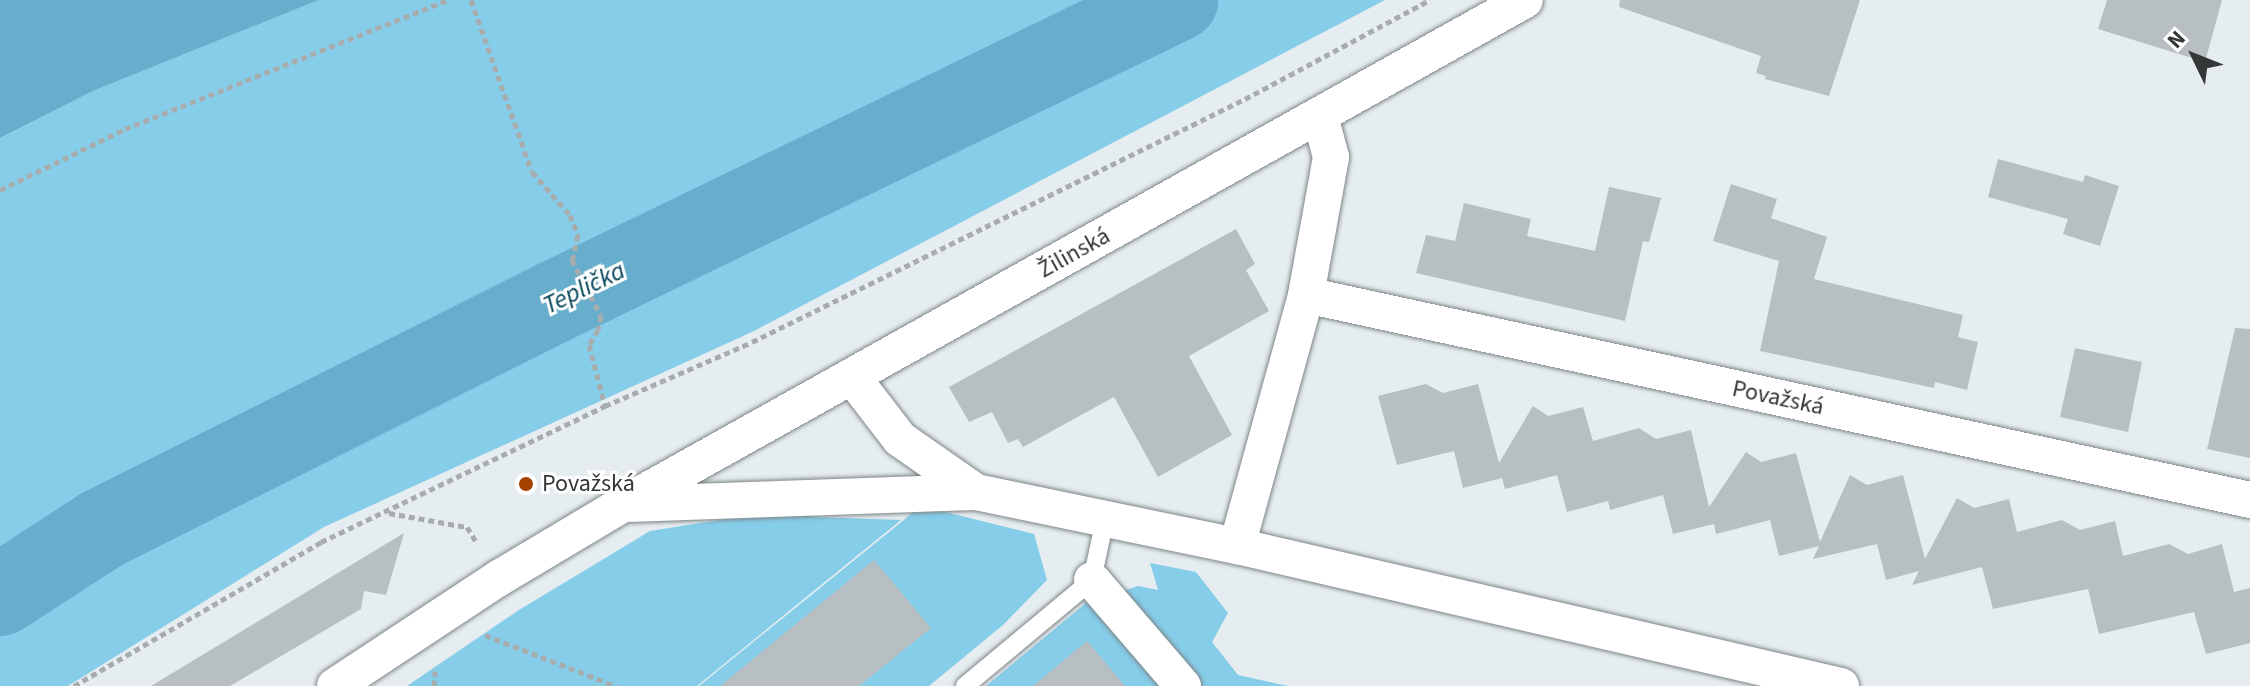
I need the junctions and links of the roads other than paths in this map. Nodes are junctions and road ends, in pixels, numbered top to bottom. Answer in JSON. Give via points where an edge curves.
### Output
{"nodes":[{"id":1,"x":1525,"y":0,"type":"edge"},
{"id":2,"x":1320,"y":116,"type":"junction"},
{"id":3,"x":1306,"y":295,"type":"junction"},
{"id":4,"x":853,"y":378,"type":"junction"},
{"id":5,"x":976,"y":492,"type":"junction"},
{"id":6,"x":2250,"y":500,"type":"edge"},
{"id":7,"x":623,"y":504,"type":"junction"},
{"id":8,"x":1105,"y":519,"type":"junction"},
{"id":9,"x":1237,"y":546,"type":"junction"},
{"id":10,"x":1092,"y":580,"type":"junction"},
{"id":11,"x":335,"y":686,"type":"edge"},
{"id":12,"x":965,"y":686,"type":"edge"},
{"id":13,"x":1183,"y":686,"type":"edge"},
{"id":14,"x":1841,"y":686,"type":"edge"}],
"edges":[{"from":1,"to":2,"type":"street","name":"Žilinská"},
{"from":2,"to":3,"type":"street","via":[[1331,157]]},
{"from":2,"to":4,"type":"street","name":"Žilinská"},
{"from":3,"to":6,"type":"street","name":"Považská"},
{"from":3,"to":9,"type":"street"},
{"from":4,"to":5,"type":"street","via":[[900,439]]},
{"from":4,"to":7,"type":"street","name":"Žilinská"},
{"from":5,"to":7,"type":"street"},
{"from":5,"to":8,"type":"street"},
{"from":7,"to":11,"type":"street"},
{"from":8,"to":9,"type":"street"},
{"from":8,"to":10,"type":"lane"},
{"from":9,"to":14,"type":"street"},
{"from":10,"to":12,"type":"lane"},
{"from":10,"to":13,"type":"street"}]}
